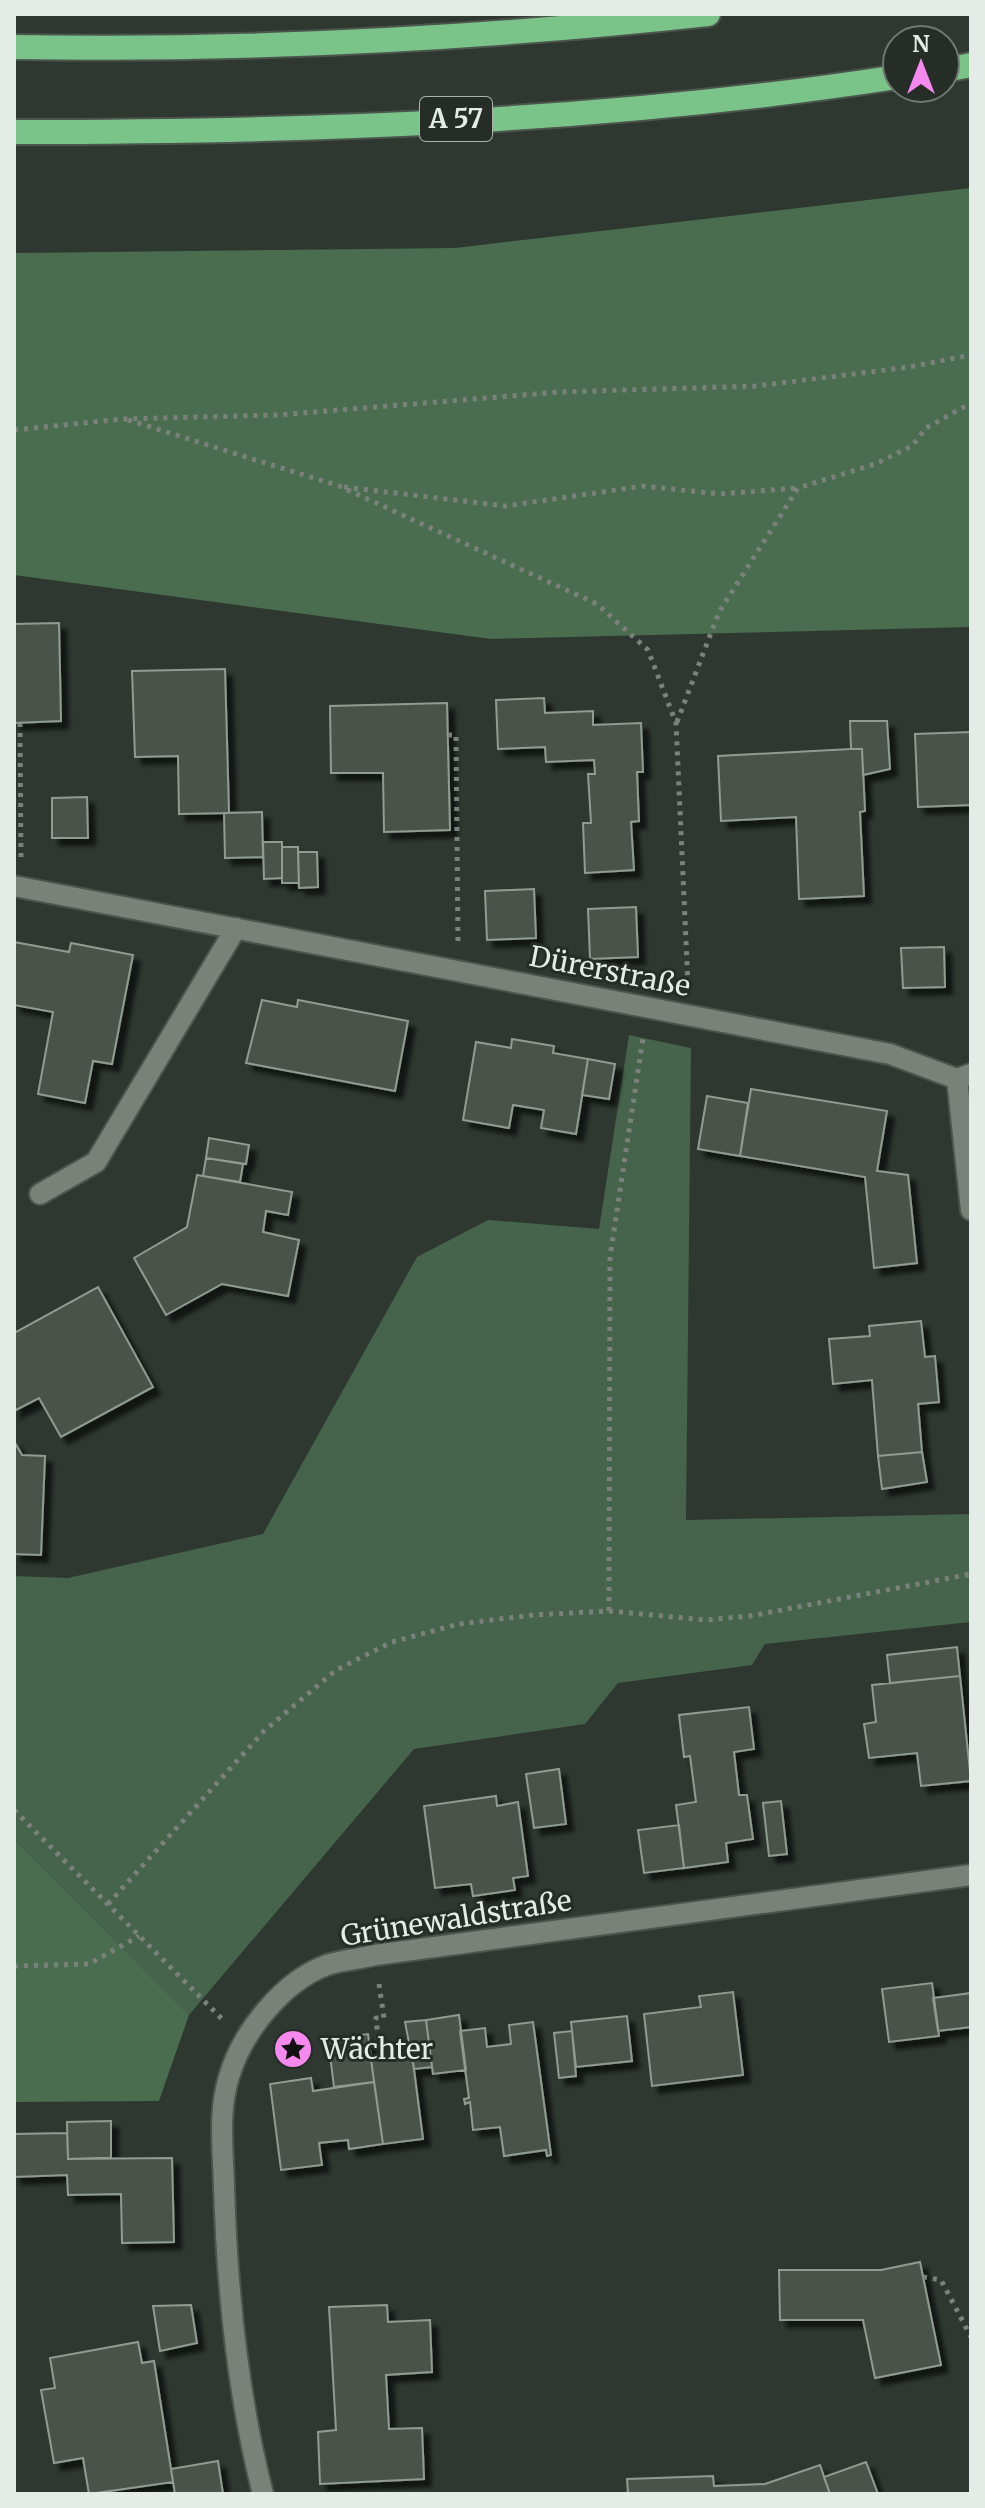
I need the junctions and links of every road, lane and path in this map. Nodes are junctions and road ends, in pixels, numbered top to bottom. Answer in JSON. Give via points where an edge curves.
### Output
{"nodes":[{"id":1,"x":708,"y":14,"type":"edge"},
{"id":2,"x":14,"y":47,"type":"edge"},
{"id":3,"x":881,"y":79,"type":"edge"},
{"id":4,"x":14,"y":132,"type":"edge"},
{"id":5,"x":971,"y":355,"type":"edge"},
{"id":6,"x":971,"y":403,"type":"edge"},
{"id":7,"x":123,"y":419,"type":"junction"},
{"id":8,"x":14,"y":430,"type":"edge"},
{"id":9,"x":339,"y":486,"type":"junction"},
{"id":10,"x":798,"y":488,"type":"junction"},
{"id":11,"x":20,"y":723,"type":"dead end"},
{"id":12,"x":676,"y":723,"type":"junction"},
{"id":13,"x":448,"y":735,"type":"dead end"},
{"id":14,"x":17,"y":887,"type":"edge"},
{"id":15,"x":236,"y":928,"type":"junction"},
{"id":16,"x":458,"y":971,"type":"junction"},
{"id":17,"x":647,"y":1007,"type":"junction"},
{"id":18,"x":689,"y":1015,"type":"junction"},
{"id":19,"x":964,"y":1077,"type":"edge"},
{"id":20,"x":40,"y":1194,"type":"dead end"},
{"id":21,"x":971,"y":1210,"type":"edge"},
{"id":22,"x":971,"y":1574,"type":"edge"},
{"id":23,"x":609,"y":1611,"type":"junction"},
{"id":24,"x":14,"y":1810,"type":"edge"},
{"id":25,"x":971,"y":1875,"type":"edge"},
{"id":26,"x":108,"y":1904,"type":"junction"},
{"id":27,"x":139,"y":1936,"type":"junction"},
{"id":28,"x":375,"y":1955,"type":"junction"},
{"id":29,"x":14,"y":1966,"type":"edge"},
{"id":30,"x":245,"y":2041,"type":"junction"},
{"id":31,"x":380,"y":2059,"type":"dead end"},
{"id":32,"x":923,"y":2277,"type":"dead end"},
{"id":33,"x":971,"y":2337,"type":"edge"},
{"id":34,"x":263,"y":2494,"type":"edge"}],
"edges":[{"from":1,"to":2,"type":"highway","via":[[545,32],[178,50]]},
{"from":3,"to":4,"type":"highway","number":"A 57","via":[[582,113],[196,132]]},
{"from":5,"to":7,"type":"path","via":[[757,386],[560,392],[277,415]]},
{"from":6,"to":10,"type":"path","via":[[926,428],[912,446],[875,464]]},
{"from":7,"to":8,"type":"path"},
{"from":7,"to":9,"type":"path"},
{"from":9,"to":10,"type":"path","via":[[506,506],[643,486],[720,494]]},
{"from":9,"to":12,"type":"path","via":[[597,604],[648,650]]},
{"from":10,"to":12,"type":"path","via":[[719,612]]},
{"from":11,"to":14,"type":"path"},
{"from":12,"to":18,"type":"path"},
{"from":13,"to":16,"type":"path","via":[[456,735]]},
{"from":14,"to":15,"type":"street","name":"Dürerstraße"},
{"from":15,"to":16,"type":"street","name":"Dürerstraße"},
{"from":15,"to":20,"type":"street","via":[[96,1162]]},
{"from":16,"to":17,"type":"street","name":"Dürerstraße"},
{"from":17,"to":18,"type":"street","name":"Dürerstraße"},
{"from":17,"to":23,"type":"path","via":[[610,1257]]},
{"from":18,"to":19,"type":"street","name":"Dürerstraße","via":[[890,1054]]},
{"from":19,"to":21,"type":"street"},
{"from":22,"to":23,"type":"path","via":[[750,1616],[706,1620]]},
{"from":23,"to":26,"type":"path","via":[[459,1624],[392,1642],[349,1662],[264,1731]]},
{"from":24,"to":26,"type":"path"},
{"from":25,"to":28,"type":"street","name":"Grünewaldstraße"},
{"from":26,"to":27,"type":"path"},
{"from":27,"to":29,"type":"path","via":[[89,1964]]},
{"from":27,"to":30,"type":"path"},
{"from":28,"to":30,"type":"street","name":"Grünewaldstraße","via":[[327,1966],[300,1981],[275,2001]]},
{"from":28,"to":31,"type":"path","via":[[384,2018],[376,2018]]},
{"from":30,"to":34,"type":"street","name":"Grünewaldstraße","via":[[221,2109],[225,2238],[235,2350]]},
{"from":32,"to":33,"type":"path","via":[[941,2280]]}]}
